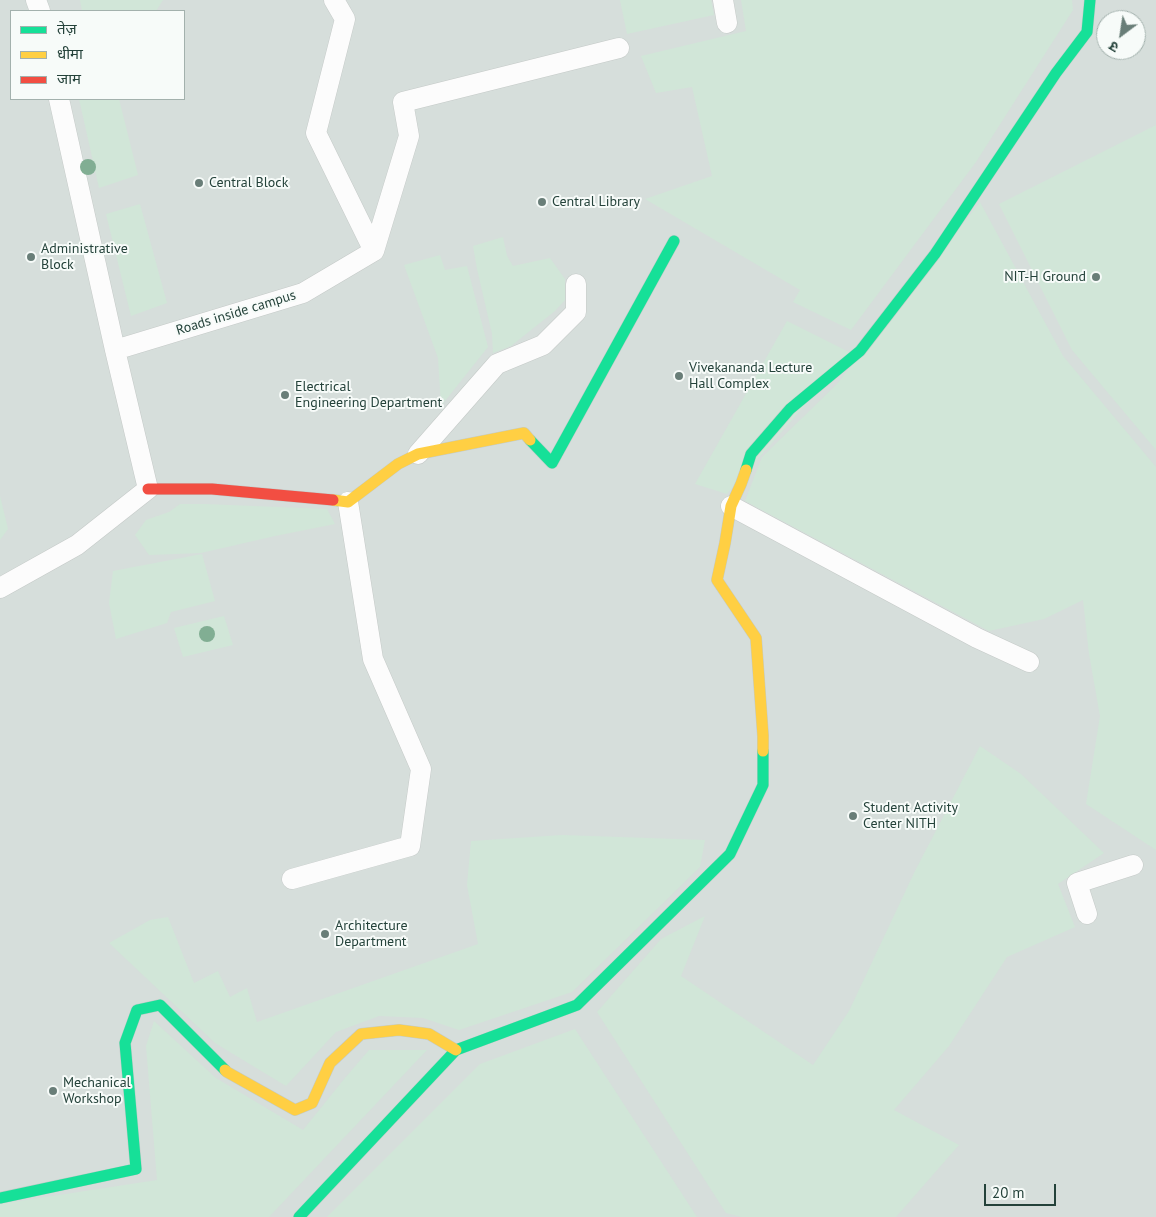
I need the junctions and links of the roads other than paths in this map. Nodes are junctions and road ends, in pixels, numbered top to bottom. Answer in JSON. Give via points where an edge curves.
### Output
{"nodes":[{"id":1,"x":334,"y":0,"type":"edge"},
{"id":2,"x":723,"y":0,"type":"edge"},
{"id":3,"x":1090,"y":0,"type":"edge"},
{"id":4,"x":727,"y":23,"type":"dead end"},
{"id":5,"x":619,"y":48,"type":"dead end"},
{"id":6,"x":59,"y":100,"type":"edge"},
{"id":7,"x":674,"y":241,"type":"dead end"},
{"id":8,"x":374,"y":251,"type":"junction"},
{"id":9,"x":576,"y":284,"type":"dead end"},
{"id":10,"x":115,"y":350,"type":"junction"},
{"id":11,"x":418,"y":454,"type":"junction"},
{"id":12,"x":148,"y":489,"type":"junction"},
{"id":13,"x":348,"y":502,"type":"junction"},
{"id":14,"x":731,"y":506,"type":"junction"},
{"id":15,"x":0,"y":588,"type":"edge"},
{"id":16,"x":1029,"y":662,"type":"dead end"},
{"id":17,"x":1133,"y":865,"type":"dead end"},
{"id":18,"x":292,"y":879,"type":"dead end"},
{"id":19,"x":1087,"y":914,"type":"dead end"},
{"id":20,"x":456,"y":1050,"type":"junction"},
{"id":21,"x":0,"y":1198,"type":"edge"},
{"id":22,"x":299,"y":1217,"type":"edge"}],
"edges":[{"from":1,"to":8,"type":"street","via":[[345,19],[316,133]]},
{"from":2,"to":4,"type":"street"},
{"from":3,"to":14,"type":"street","via":[[1087,32],[934,254],[860,351],[790,409],[751,454]]},
{"from":5,"to":8,"type":"street","via":[[403,102],[409,136]]},
{"from":6,"to":10,"type":"street"},
{"from":7,"to":11,"type":"street","via":[[552,463],[524,432]]},
{"from":8,"to":10,"type":"street","name":"Roads inside campus","via":[[303,293]]},
{"from":9,"to":11,"type":"street","via":[[576,312],[542,345],[497,364]]},
{"from":10,"to":12,"type":"street"},
{"from":11,"to":13,"type":"street","via":[[398,464]]},
{"from":12,"to":13,"type":"street","via":[[212,489]]},
{"from":12,"to":15,"type":"street","via":[[77,545]]},
{"from":13,"to":18,"type":"street","via":[[373,660],[421,769],[410,846]]},
{"from":14,"to":16,"type":"street","via":[[977,638]]},
{"from":14,"to":20,"type":"street","via":[[717,580],[756,638],[763,785],[730,854],[578,1005]]},
{"from":17,"to":19,"type":"street","via":[[1077,883]]},
{"from":20,"to":21,"type":"street","via":[[429,1034],[399,1030],[362,1034],[330,1063],[312,1103],[295,1110],[227,1072],[160,1005],[136,1010],[124,1043],[136,1169]]},
{"from":20,"to":22,"type":"street"}]}
